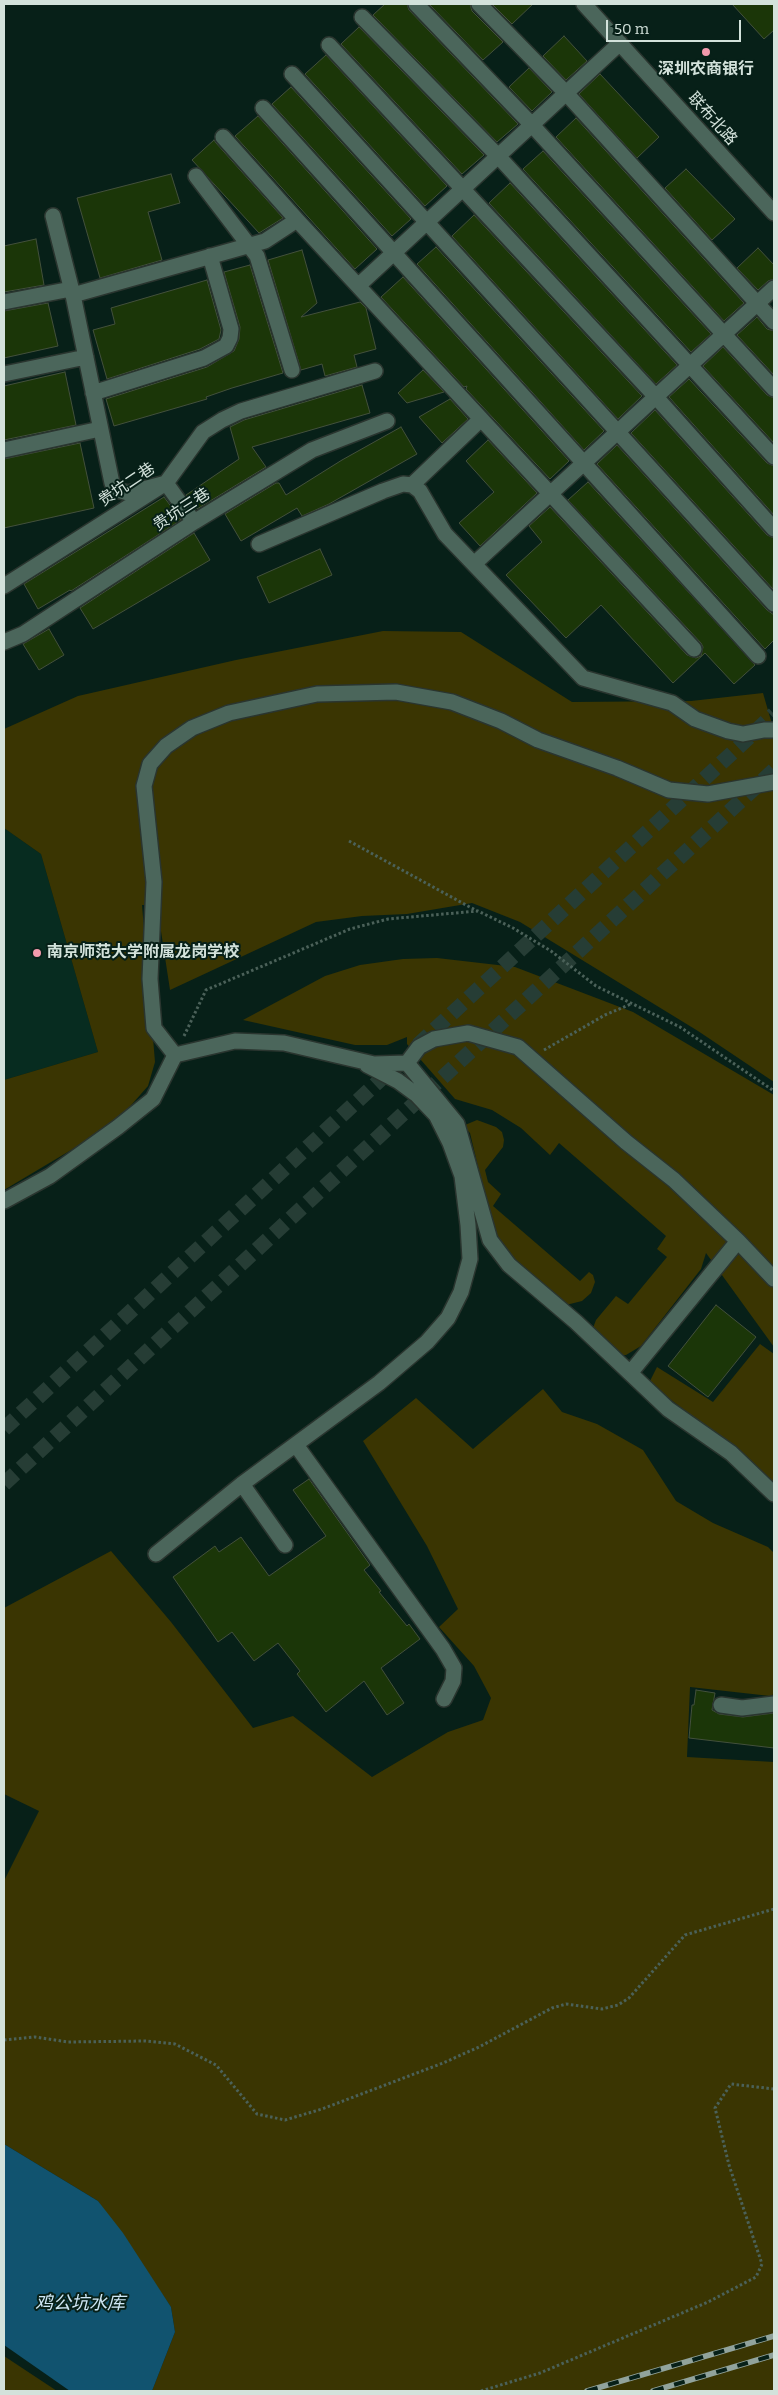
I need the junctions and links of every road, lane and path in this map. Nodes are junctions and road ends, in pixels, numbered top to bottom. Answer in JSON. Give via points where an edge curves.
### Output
{"nodes":[{"id":1,"x":416,"y":4,"type":"edge"},
{"id":2,"x":479,"y":4,"type":"edge"},
{"id":3,"x":584,"y":4,"type":"edge"},
{"id":4,"x":362,"y":17,"type":"dead end"},
{"id":5,"x":620,"y":43,"type":"junction"},
{"id":6,"x":329,"y":45,"type":"dead end"},
{"id":7,"x":292,"y":74,"type":"dead end"},
{"id":8,"x":566,"y":93,"type":"junction"},
{"id":9,"x":263,"y":108,"type":"dead end"},
{"id":10,"x":532,"y":125,"type":"junction"},
{"id":11,"x":223,"y":137,"type":"dead end"},
{"id":12,"x":498,"y":156,"type":"junction"},
{"id":13,"x":196,"y":176,"type":"dead end"},
{"id":14,"x":463,"y":189,"type":"junction"},
{"id":15,"x":774,"y":213,"type":"edge"},
{"id":16,"x":54,"y":216,"type":"dead end"},
{"id":17,"x":297,"y":220,"type":"junction"},
{"id":18,"x":427,"y":222,"type":"junction"},
{"id":19,"x":250,"y":245,"type":"junction"},
{"id":20,"x":394,"y":252,"type":"junction"},
{"id":21,"x":210,"y":256,"type":"junction"},
{"id":22,"x":359,"y":285,"type":"junction"},
{"id":23,"x":774,"y":288,"type":"edge"},
{"id":24,"x":72,"y":292,"type":"junction"},
{"id":25,"x":4,"y":302,"type":"edge"},
{"id":26,"x":758,"y":304,"type":"junction"},
{"id":27,"x":774,"y":322,"type":"edge"},
{"id":28,"x":724,"y":334,"type":"junction"},
{"id":29,"x":86,"y":357,"type":"junction"},
{"id":30,"x":690,"y":366,"type":"junction"},
{"id":31,"x":292,"y":370,"type":"dead end"},
{"id":32,"x":375,"y":371,"type":"dead end"},
{"id":33,"x":4,"y":374,"type":"edge"},
{"id":34,"x":774,"y":389,"type":"edge"},
{"id":35,"x":93,"y":393,"type":"junction"},
{"id":36,"x":656,"y":397,"type":"junction"},
{"id":37,"x":481,"y":418,"type":"junction"},
{"id":38,"x":387,"y":421,"type":"dead end"},
{"id":39,"x":100,"y":429,"type":"junction"},
{"id":40,"x":618,"y":432,"type":"junction"},
{"id":41,"x":4,"y":450,"type":"edge"},
{"id":42,"x":774,"y":457,"type":"edge"},
{"id":43,"x":584,"y":463,"type":"junction"},
{"id":44,"x":166,"y":483,"type":"junction"},
{"id":45,"x":412,"y":485,"type":"junction"},
{"id":46,"x":551,"y":494,"type":"junction"},
{"id":47,"x":194,"y":522,"type":"junction"},
{"id":48,"x":774,"y":529,"type":"edge"},
{"id":49,"x":259,"y":544,"type":"dead end"},
{"id":50,"x":474,"y":564,"type":"junction"},
{"id":51,"x":4,"y":586,"type":"edge"},
{"id":52,"x":774,"y":604,"type":"edge"},
{"id":53,"x":4,"y":642,"type":"edge"},
{"id":54,"x":694,"y":649,"type":"dead end"},
{"id":55,"x":758,"y":656,"type":"dead end"},
{"id":56,"x":774,"y":730,"type":"edge"},
{"id":57,"x":774,"y":782,"type":"edge"},
{"id":58,"x":349,"y":842,"type":"dead end"},
{"id":59,"x":478,"y":911,"type":"junction"},
{"id":60,"x":632,"y":1004,"type":"junction"},
{"id":61,"x":175,"y":1055,"type":"junction"},
{"id":62,"x":361,"y":1062,"type":"junction"},
{"id":63,"x":407,"y":1063,"type":"junction"},
{"id":64,"x":541,"y":1066,"type":"junction"},
{"id":65,"x":774,"y":1091,"type":"edge"},
{"id":66,"x":4,"y":1201,"type":"edge"},
{"id":67,"x":738,"y":1241,"type":"junction"},
{"id":68,"x":774,"y":1279,"type":"edge"},
{"id":69,"x":631,"y":1372,"type":"junction"},
{"id":70,"x":296,"y":1445,"type":"junction"},
{"id":71,"x":242,"y":1484,"type":"junction"},
{"id":72,"x":774,"y":1494,"type":"edge"},
{"id":73,"x":285,"y":1545,"type":"dead end"},
{"id":74,"x":156,"y":1554,"type":"dead end"},
{"id":75,"x":444,"y":1700,"type":"dead end"},
{"id":76,"x":774,"y":1704,"type":"edge"},
{"id":77,"x":722,"y":1705,"type":"dead end"},
{"id":78,"x":774,"y":1909,"type":"edge"},
{"id":79,"x":4,"y":2040,"type":"edge"},
{"id":80,"x":774,"y":2089,"type":"edge"},
{"id":81,"x":481,"y":2391,"type":"edge"}],
"edges":[{"from":1,"to":10,"type":"street"},
{"from":2,"to":8,"type":"street"},
{"from":3,"to":5,"type":"street","name":"联布北路"},
{"from":4,"to":12,"type":"street"},
{"from":5,"to":8,"type":"street"},
{"from":5,"to":15,"type":"street","name":"联布北路"},
{"from":6,"to":14,"type":"street"},
{"from":7,"to":18,"type":"street"},
{"from":8,"to":10,"type":"street"},
{"from":8,"to":26,"type":"street"},
{"from":9,"to":20,"type":"street"},
{"from":10,"to":12,"type":"street"},
{"from":10,"to":28,"type":"street"},
{"from":11,"to":17,"type":"street"},
{"from":12,"to":14,"type":"street"},
{"from":12,"to":30,"type":"street"},
{"from":13,"to":19,"type":"street"},
{"from":14,"to":18,"type":"street"},
{"from":14,"to":36,"type":"street"},
{"from":16,"to":24,"type":"street"},
{"from":17,"to":19,"type":"street","via":[[265,241]]},
{"from":17,"to":22,"type":"street"},
{"from":18,"to":20,"type":"street"},
{"from":18,"to":40,"type":"street"},
{"from":19,"to":21,"type":"street"},
{"from":19,"to":31,"type":"street","via":[[257,256]]},
{"from":20,"to":22,"type":"street"},
{"from":20,"to":43,"type":"street"},
{"from":21,"to":24,"type":"street"},
{"from":21,"to":35,"type":"street","via":[[231,329],[226,346],[204,358]]},
{"from":22,"to":37,"type":"street"},
{"from":23,"to":26,"type":"street"},
{"from":24,"to":25,"type":"street"},
{"from":24,"to":29,"type":"street"},
{"from":26,"to":27,"type":"street"},
{"from":26,"to":28,"type":"street"},
{"from":28,"to":30,"type":"street"},
{"from":28,"to":34,"type":"street"},
{"from":29,"to":33,"type":"street"},
{"from":29,"to":35,"type":"street"},
{"from":30,"to":36,"type":"street"},
{"from":30,"to":42,"type":"street"},
{"from":32,"to":44,"type":"street","name":"贵坑二巷","via":[[241,410],[222,420],[203,432]]},
{"from":35,"to":39,"type":"street"},
{"from":36,"to":40,"type":"street"},
{"from":36,"to":48,"type":"street"},
{"from":37,"to":45,"type":"street"},
{"from":37,"to":46,"type":"street"},
{"from":38,"to":47,"type":"street","name":"贵坑三巷","via":[[312,450]]},
{"from":39,"to":41,"type":"street"},
{"from":39,"to":44,"type":"street","via":[[112,483],[117,490],[128,493]]},
{"from":40,"to":43,"type":"street"},
{"from":40,"to":52,"type":"street"},
{"from":43,"to":46,"type":"street"},
{"from":43,"to":55,"type":"street"},
{"from":44,"to":47,"type":"street"},
{"from":44,"to":51,"type":"street","name":"贵坑二巷"},
{"from":45,"to":49,"type":"street","via":[[402,484],[383,491]]},
{"from":45,"to":50,"type":"street","via":[[420,491],[445,534]]},
{"from":46,"to":50,"type":"street"},
{"from":46,"to":54,"type":"street"},
{"from":47,"to":53,"type":"street","name":"贵坑三巷","via":[[23,634]]},
{"from":50,"to":56,"type":"street","via":[[583,678],[672,703],[695,719],[728,732],[743,734]]},
{"from":57,"to":61,"type":"street","via":[[708,794],[669,790],[538,740],[452,702],[396,692],[317,694],[229,713],[192,728],[166,746],[150,764],[144,786],[154,882],[150,979],[154,1028]]},
{"from":58,"to":59,"type":"path"},
{"from":59,"to":60,"type":"path","via":[[513,928],[596,986]]},
{"from":59,"to":61,"type":"path","via":[[388,919],[350,929],[206,990]]},
{"from":60,"to":64,"type":"path","via":[[605,1015],[546,1048],[542,1052]]},
{"from":60,"to":65,"type":"path","via":[[680,1027]]},
{"from":61,"to":62,"type":"street","via":[[235,1041],[254,1041],[284,1043]]},
{"from":61,"to":66,"type":"street","via":[[153,1099],[50,1176]]},
{"from":62,"to":63,"type":"street"},
{"from":62,"to":70,"type":"street","via":[[417,1094],[436,1115],[462,1176],[470,1259],[461,1292],[448,1318],[427,1342]]},
{"from":63,"to":64,"type":"street","via":[[419,1047],[434,1039],[468,1033],[518,1047]]},
{"from":63,"to":69,"type":"street","via":[[458,1124],[490,1240],[499,1253]]},
{"from":64,"to":67,"type":"street","via":[[674,1180]]},
{"from":67,"to":68,"type":"street"},
{"from":67,"to":69,"type":"street"},
{"from":69,"to":72,"type":"street","via":[[668,1409],[731,1453]]},
{"from":70,"to":71,"type":"street"},
{"from":70,"to":75,"type":"street","via":[[443,1649],[454,1668],[453,1681]]},
{"from":71,"to":73,"type":"street"},
{"from":71,"to":74,"type":"street"},
{"from":76,"to":77,"type":"street","via":[[742,1708]]},
{"from":78,"to":79,"type":"path","via":[[686,1935],[629,1998],[618,2005],[602,2009],[566,2004],[552,2008],[452,2059],[285,2120],[258,2114],[216,2065],[175,2044],[68,2042],[35,2037]]},
{"from":80,"to":81,"type":"path","via":[[731,2084],[715,2108],[728,2165],[762,2264],[756,2276],[708,2302],[540,2373]]}]}
